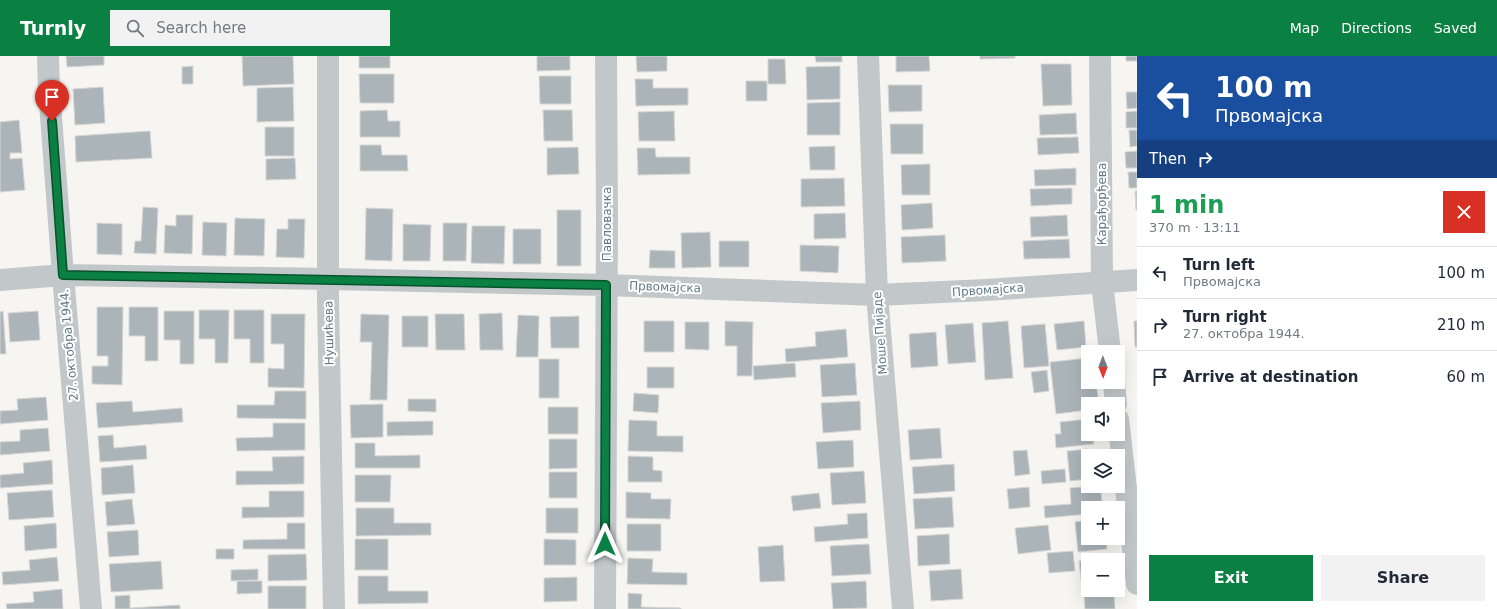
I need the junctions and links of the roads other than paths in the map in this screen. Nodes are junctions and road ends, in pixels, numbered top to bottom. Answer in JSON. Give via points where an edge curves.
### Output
{"nodes":[{"id":1,"x":48,"y":56,"type":"edge"},
{"id":2,"x":328,"y":56,"type":"edge"},
{"id":3,"x":606,"y":56,"type":"edge"},
{"id":4,"x":868,"y":56,"type":"edge"},
{"id":5,"x":1100,"y":56,"type":"edge"},
{"id":6,"x":63,"y":275,"type":"junction"},
{"id":7,"x":329,"y":279,"type":"junction"},
{"id":8,"x":0,"y":280,"type":"edge"},
{"id":9,"x":1137,"y":280,"type":"edge"},
{"id":10,"x":1102,"y":282,"type":"junction"},
{"id":11,"x":606,"y":285,"type":"junction"},
{"id":12,"x":877,"y":295,"type":"junction"},
{"id":13,"x":1109,"y":345,"type":"edge"},
{"id":14,"x":1121,"y":441,"type":"edge"},
{"id":15,"x":1137,"y":584,"type":"edge"},
{"id":16,"x":92,"y":609,"type":"edge"},
{"id":17,"x":334,"y":609,"type":"edge"},
{"id":18,"x":605,"y":609,"type":"edge"},
{"id":19,"x":903,"y":609,"type":"edge"}],
"edges":[{"from":1,"to":6,"type":"street","name":"27. октобра 1944."},
{"from":2,"to":7,"type":"street","name":"Нушићева"},
{"from":3,"to":11,"type":"street","name":"Павловачка"},
{"from":4,"to":12,"type":"street","name":"Моше Пијаде"},
{"from":5,"to":10,"type":"street","name":"Карађорђева"},
{"from":6,"to":7,"type":"street","name":"Првомајска"},
{"from":6,"to":8,"type":"street","name":"Првомајска"},
{"from":6,"to":16,"type":"street","name":"27. октобра 1944."},
{"from":7,"to":11,"type":"street","name":"Првомајска"},
{"from":7,"to":17,"type":"street","name":"Нушићева"},
{"from":9,"to":10,"type":"street","name":"Првомајска"},
{"from":10,"to":12,"type":"street","name":"Првомајска"},
{"from":10,"to":13,"type":"street","name":"Карађорђева"},
{"from":11,"to":12,"type":"street","name":"Првомајска"},
{"from":11,"to":18,"type":"street","name":"Павловачка"},
{"from":12,"to":19,"type":"street","name":"Моше Пијаде"},
{"from":14,"to":15,"type":"street"}]}
